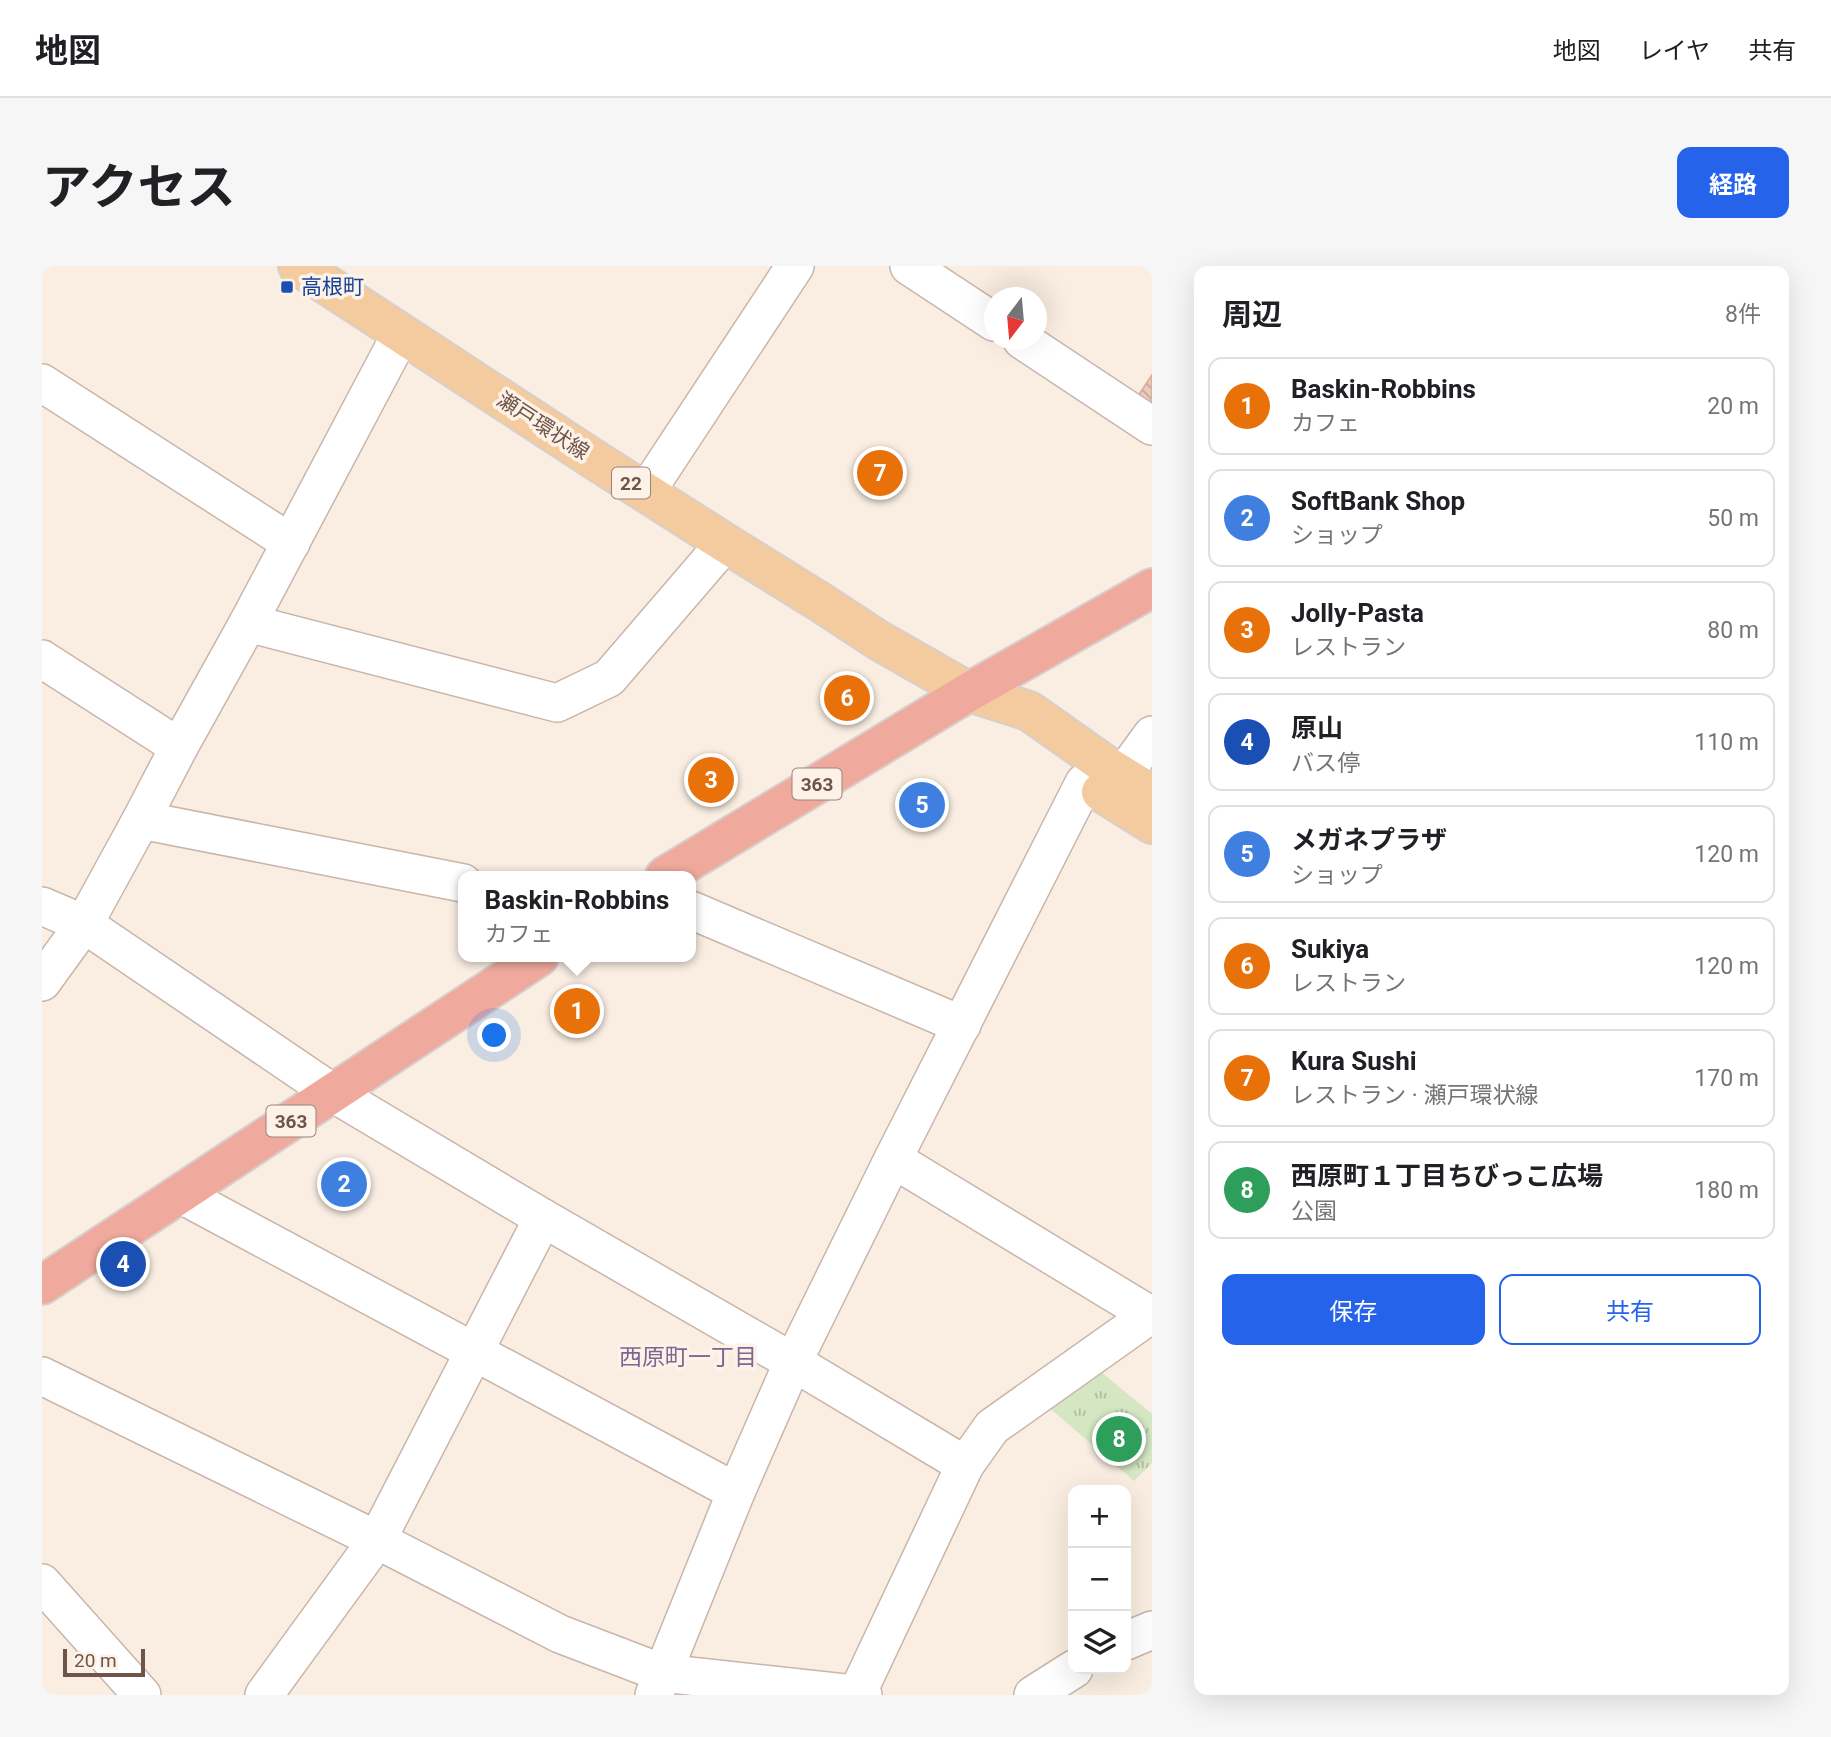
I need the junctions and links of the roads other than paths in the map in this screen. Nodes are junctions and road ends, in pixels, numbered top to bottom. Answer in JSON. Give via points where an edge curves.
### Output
{"nodes":[{"id":1,"x":298,"y":266,"type":"edge"},
{"id":2,"x":794,"y":266,"type":"edge"},
{"id":3,"x":909,"y":266,"type":"edge"},
{"id":4,"x":984,"y":315,"type":"edge"},
{"id":5,"x":401,"y":334,"type":"junction"},
{"id":6,"x":1036,"y":350,"type":"edge"},
{"id":7,"x":42,"y":383,"type":"edge"},
{"id":8,"x":1152,"y":426,"type":"edge"},
{"id":9,"x":646,"y":492,"type":"junction"},
{"id":10,"x":291,"y":543,"type":"junction"},
{"id":11,"x":725,"y":543,"type":"junction"},
{"id":12,"x":1152,"y":588,"type":"edge"},
{"id":13,"x":248,"y":623,"type":"junction"},
{"id":14,"x":42,"y":659,"type":"edge"},
{"id":15,"x":969,"y":692,"type":"junction"},
{"id":16,"x":1152,"y":735,"type":"edge"},
{"id":17,"x":179,"y":747,"type":"junction"},
{"id":18,"x":1084,"y":783,"type":"junction"},
{"id":19,"x":1137,"y":785,"type":"edge"},
{"id":20,"x":141,"y":820,"type":"junction"},
{"id":21,"x":1152,"y":824,"type":"edge"},
{"id":22,"x":673,"y":871,"type":"edge"},
{"id":23,"x":458,"y":882,"type":"edge"},
{"id":24,"x":42,"y":906,"type":"edge"},
{"id":25,"x":696,"y":913,"type":"edge"},
{"id":26,"x":84,"y":925,"type":"junction"},
{"id":27,"x":531,"y":962,"type":"edge"},
{"id":28,"x":42,"y":982,"type":"edge"},
{"id":29,"x":962,"y":1025,"type":"junction"},
{"id":30,"x":333,"y":1093,"type":"junction"},
{"id":31,"x":893,"y":1159,"type":"junction"},
{"id":32,"x":180,"y":1194,"type":"junction"},
{"id":33,"x":543,"y":1218,"type":"junction"},
{"id":34,"x":42,"y":1285,"type":"edge"},
{"id":35,"x":1151,"y":1315,"type":"edge"},
{"id":36,"x":474,"y":1351,"type":"junction"},
{"id":37,"x":793,"y":1362,"type":"junction"},
{"id":38,"x":42,"y":1376,"type":"edge"},
{"id":39,"x":965,"y":1465,"type":"junction"},
{"id":40,"x":736,"y":1492,"type":"junction"},
{"id":41,"x":377,"y":1540,"type":"junction"},
{"id":42,"x":42,"y":1583,"type":"edge"},
{"id":43,"x":1152,"y":1630,"type":"edge"},
{"id":44,"x":1131,"y":1639,"type":"edge"},
{"id":45,"x":1068,"y":1673,"type":"edge"},
{"id":46,"x":658,"y":1684,"type":"edge"},
{"id":47,"x":860,"y":1694,"type":"edge"},
{"id":48,"x":142,"y":1695,"type":"edge"},
{"id":49,"x":264,"y":1695,"type":"edge"},
{"id":50,"x":1033,"y":1695,"type":"edge"}],
"edges":[{"from":1,"to":5,"type":"main road","name":"瀬戸環状線","number":"22"},
{"from":2,"to":9,"type":"street"},
{"from":3,"to":4,"type":"street"},
{"from":5,"to":9,"type":"main road","name":"瀬戸環状線","number":"22"},
{"from":5,"to":10,"type":"street"},
{"from":6,"to":8,"type":"street"},
{"from":7,"to":10,"type":"street"},
{"from":9,"to":11,"type":"main road","name":"瀬戸環状線","number":"22"},
{"from":10,"to":13,"type":"street"},
{"from":11,"to":13,"type":"street","via":[[609,678],[557,703]]},
{"from":11,"to":15,"type":"main road","name":"瀬戸環状線","number":"22"},
{"from":12,"to":15,"type":"highway","number":"363"},
{"from":13,"to":17,"type":"street"},
{"from":14,"to":17,"type":"street"},
{"from":15,"to":18,"type":"main road","via":[[986,714]]},
{"from":15,"to":19,"type":"main road","via":[[1029,711]]},
{"from":15,"to":22,"type":"highway","number":"363"},
{"from":16,"to":19,"type":"street"},
{"from":17,"to":20,"type":"street"},
{"from":18,"to":21,"type":"main road"},
{"from":18,"to":29,"type":"street"},
{"from":20,"to":23,"type":"street"},
{"from":20,"to":26,"type":"street"},
{"from":24,"to":26,"type":"street"},
{"from":25,"to":29,"type":"street"},
{"from":26,"to":28,"type":"street"},
{"from":26,"to":30,"type":"street"},
{"from":27,"to":30,"type":"highway","number":"363"},
{"from":29,"to":31,"type":"street"},
{"from":30,"to":32,"type":"highway","number":"363"},
{"from":30,"to":33,"type":"street"},
{"from":31,"to":35,"type":"street"},
{"from":31,"to":37,"type":"street"},
{"from":32,"to":34,"type":"highway","number":"363"},
{"from":32,"to":36,"type":"street"},
{"from":33,"to":36,"type":"street"},
{"from":33,"to":37,"type":"street"},
{"from":35,"to":39,"type":"street","via":[[992,1427]]},
{"from":36,"to":40,"type":"street"},
{"from":36,"to":41,"type":"street"},
{"from":37,"to":39,"type":"street"},
{"from":37,"to":40,"type":"street"},
{"from":38,"to":41,"type":"street"},
{"from":39,"to":47,"type":"street"},
{"from":40,"to":46,"type":"street"},
{"from":41,"to":46,"type":"street"},
{"from":41,"to":49,"type":"street"},
{"from":42,"to":48,"type":"street"},
{"from":43,"to":44,"type":"street"},
{"from":45,"to":50,"type":"street"},
{"from":46,"to":47,"type":"street"}]}
